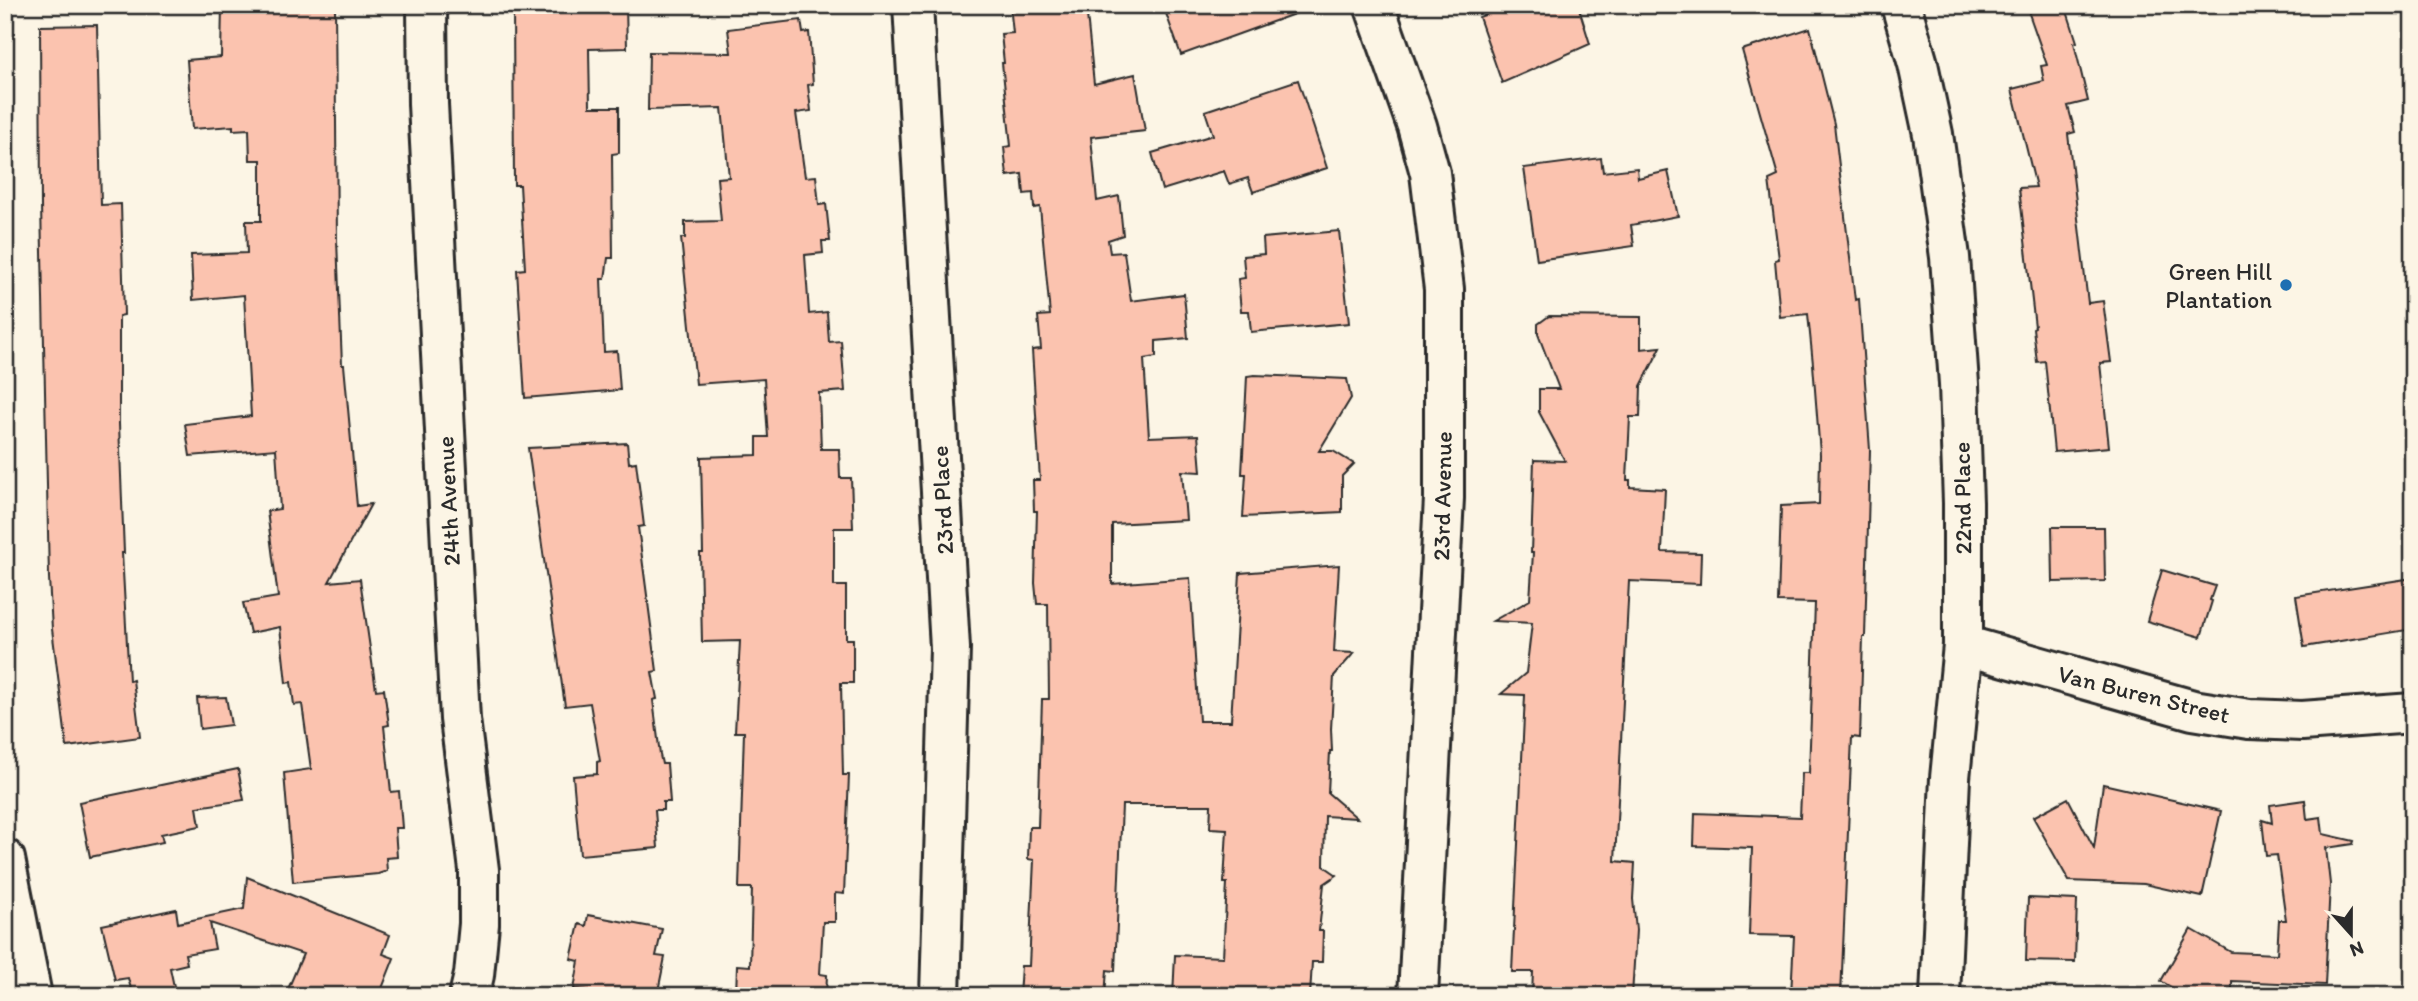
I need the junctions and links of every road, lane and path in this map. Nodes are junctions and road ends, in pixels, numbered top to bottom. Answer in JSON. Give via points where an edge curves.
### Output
{"nodes":[{"id":1,"x":427,"y":5,"type":"edge"},
{"id":2,"x":913,"y":5,"type":"edge"},
{"id":3,"x":1374,"y":5,"type":"edge"},
{"id":4,"x":1901,"y":5,"type":"edge"},
{"id":5,"x":1963,"y":645,"type":"junction"},
{"id":6,"x":2413,"y":713,"type":"edge"},
{"id":7,"x":5,"y":859,"type":"edge"},
{"id":8,"x":32,"y":996,"type":"edge"},
{"id":9,"x":469,"y":996,"type":"edge"},
{"id":10,"x":940,"y":996,"type":"edge"},
{"id":11,"x":1418,"y":996,"type":"edge"},
{"id":12,"x":1940,"y":996,"type":"edge"}],
"edges":[{"from":1,"to":9,"type":"street","name":"24th Avenue","via":[[428,104],[460,719],[479,870],[479,924]]},
{"from":2,"to":10,"type":"street","name":"23rd Place","via":[[950,648]]},
{"from":3,"to":11,"type":"street","name":"23rd Avenue","via":[[1430,173],[1444,289],[1444,498]]},
{"from":4,"to":5,"type":"street","name":"22nd Place","via":[[1933,134],[1950,257],[1963,503]]},
{"from":5,"to":6,"type":"street","name":"Van Buren Street","via":[[2193,710],[2249,719],[2302,721]]},
{"from":5,"to":12,"type":"street","name":"22nd Place","via":[[1950,778]]},
{"from":7,"to":8,"type":"street"}]}
